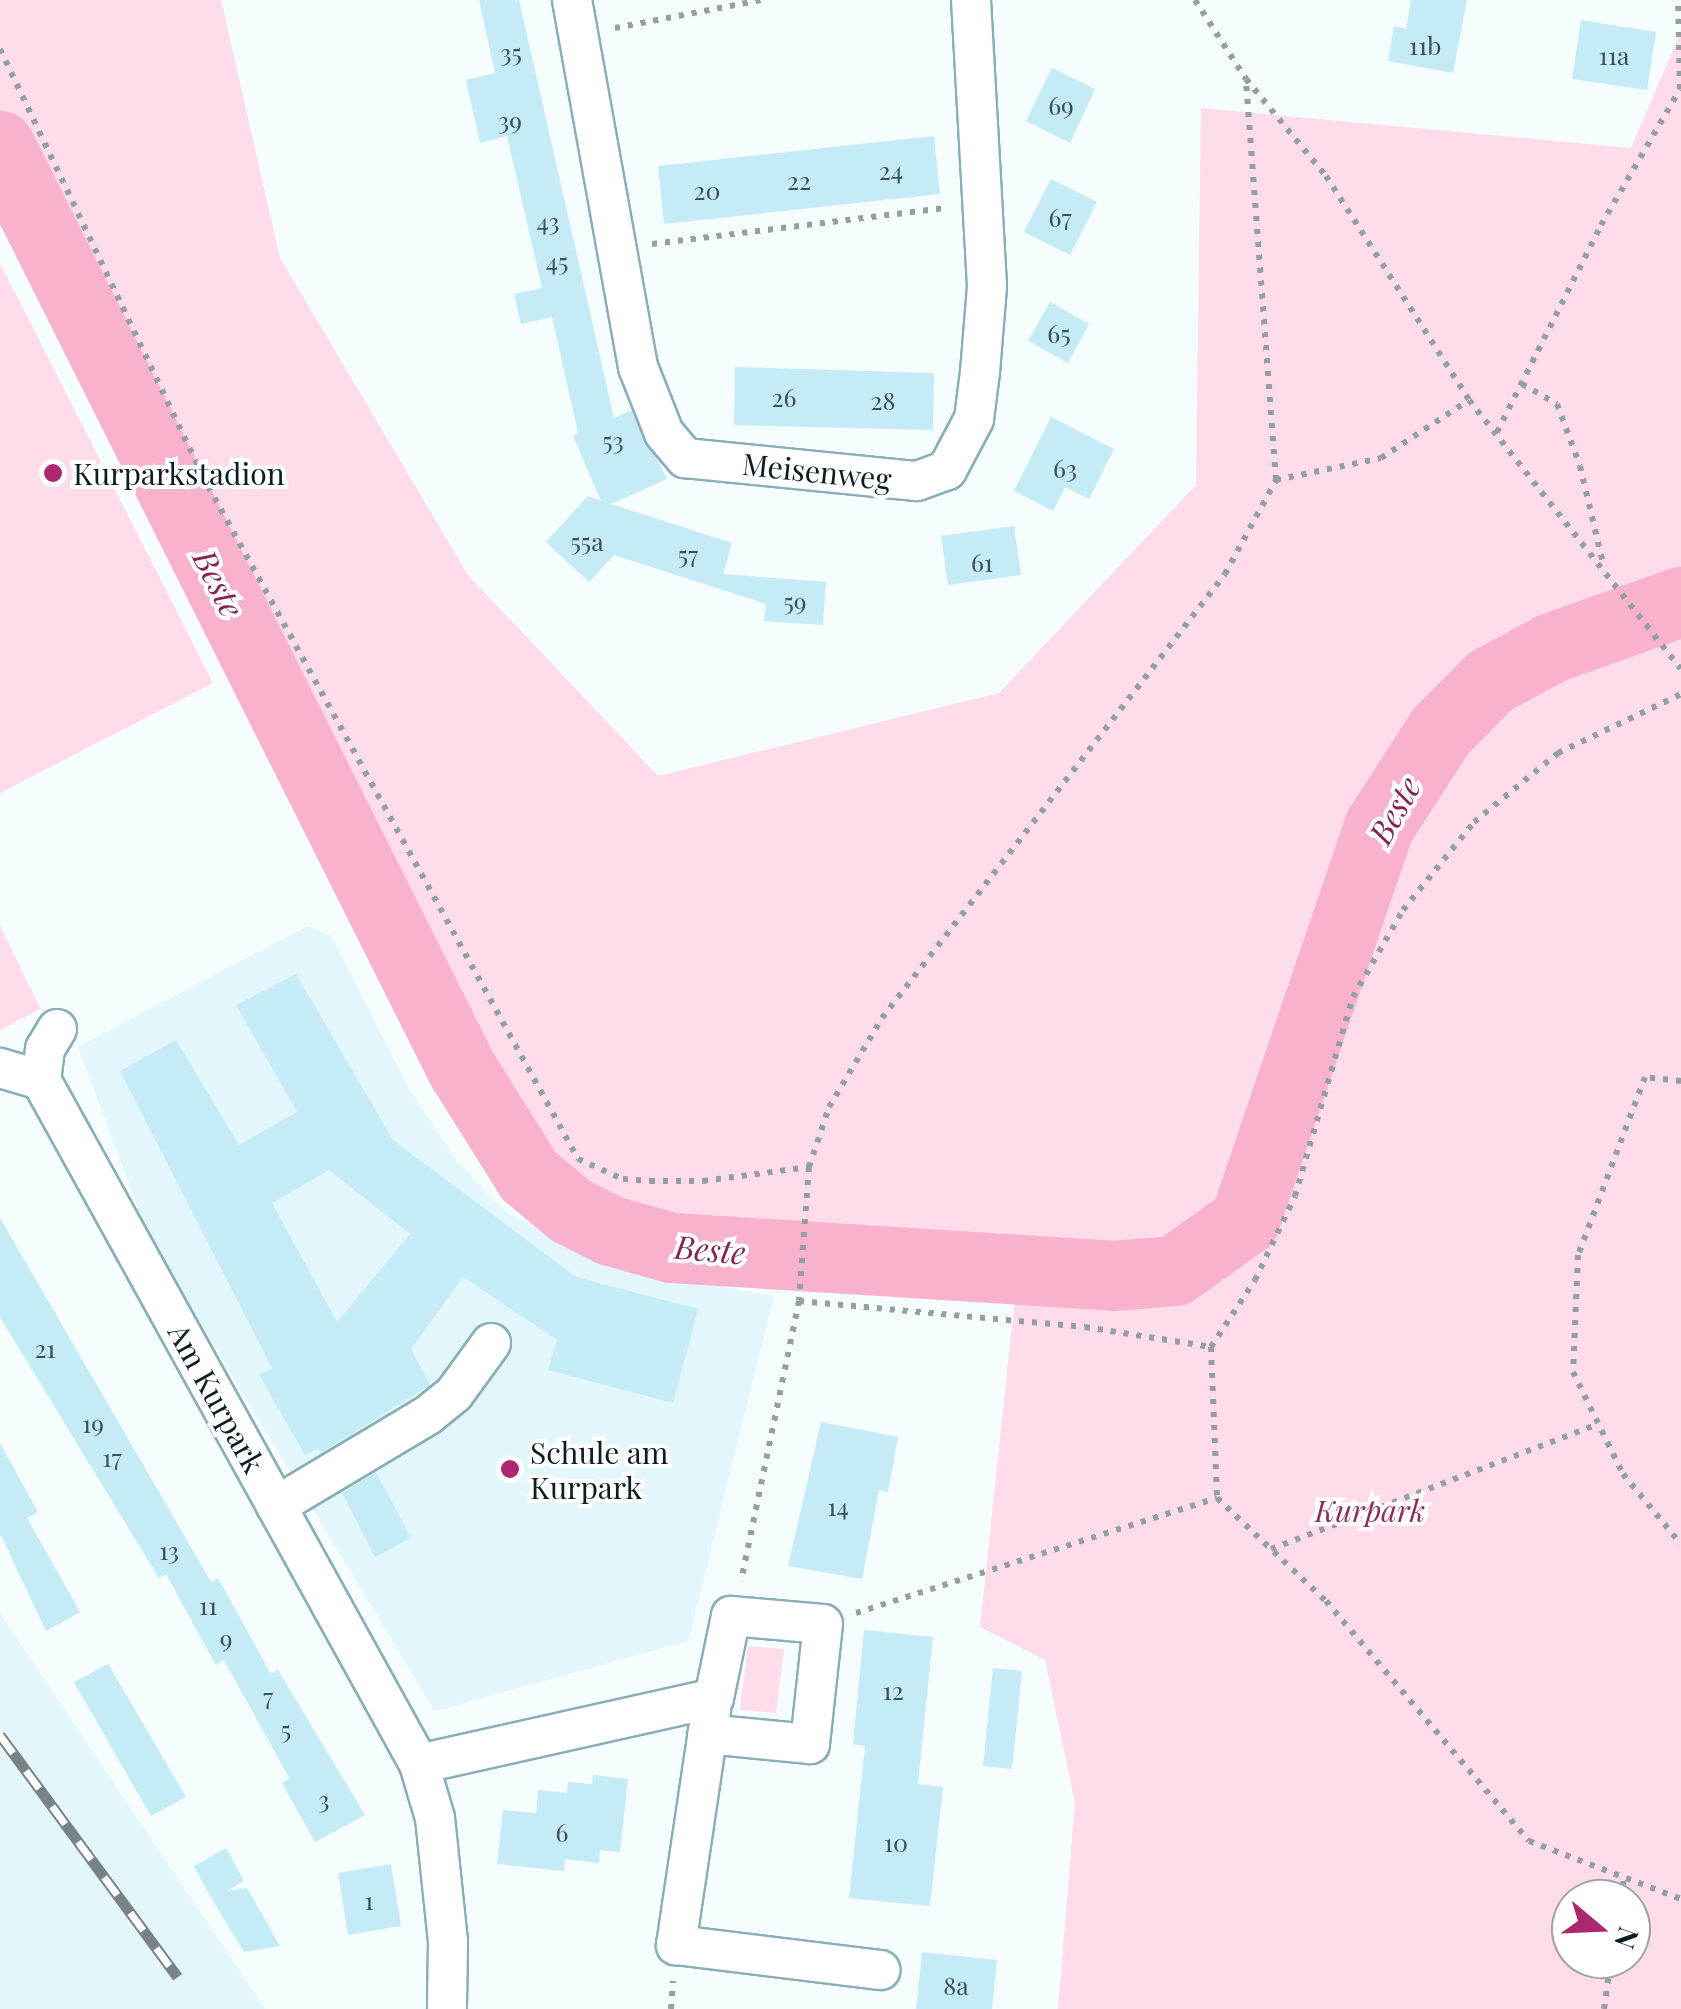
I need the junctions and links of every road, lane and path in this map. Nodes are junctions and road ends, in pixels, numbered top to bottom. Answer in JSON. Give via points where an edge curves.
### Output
{"nodes":[{"id":1,"x":762,"y":0,"type":"edge"},
{"id":2,"x":972,"y":0,"type":"edge"},
{"id":3,"x":1195,"y":0,"type":"edge"},
{"id":4,"x":1678,"y":0,"type":"edge"},
{"id":5,"x":575,"y":17,"type":"edge"},
{"id":6,"x":0,"y":49,"type":"edge"},
{"id":7,"x":1246,"y":79,"type":"junction"},
{"id":8,"x":983,"y":204,"type":"junction"},
{"id":9,"x":616,"y":248,"type":"junction"},
{"id":10,"x":1522,"y":384,"type":"junction"},
{"id":11,"x":1468,"y":400,"type":"junction"},
{"id":12,"x":1497,"y":432,"type":"junction"},
{"id":13,"x":1276,"y":480,"type":"junction"},
{"id":14,"x":1605,"y":569,"type":"junction"},
{"id":15,"x":1681,"y":669,"type":"edge"},
{"id":16,"x":1681,"y":694,"type":"edge"},
{"id":17,"x":57,"y":1029,"type":"dead end"},
{"id":18,"x":0,"y":1068,"type":"edge"},
{"id":19,"x":41,"y":1080,"type":"junction"},
{"id":20,"x":1681,"y":1081,"type":"edge"},
{"id":21,"x":809,"y":1167,"type":"junction"},
{"id":22,"x":798,"y":1301,"type":"junction"},
{"id":23,"x":490,"y":1344,"type":"dead end"},
{"id":24,"x":1211,"y":1347,"type":"junction"},
{"id":25,"x":1599,"y":1424,"type":"junction"},
{"id":26,"x":1217,"y":1498,"type":"junction"},
{"id":27,"x":276,"y":1506,"type":"junction"},
{"id":28,"x":1681,"y":1544,"type":"edge"},
{"id":29,"x":1271,"y":1549,"type":"junction"},
{"id":30,"x":731,"y":1616,"type":"junction"},
{"id":31,"x":822,"y":1624,"type":"junction"},
{"id":32,"x":710,"y":1716,"type":"junction"},
{"id":33,"x":418,"y":1764,"type":"junction"},
{"id":34,"x":1624,"y":1877,"type":"joint"},
{"id":35,"x":1681,"y":1899,"type":"edge"},
{"id":36,"x":880,"y":1970,"type":"dead end"},
{"id":37,"x":1609,"y":1979,"type":"edge"},
{"id":38,"x":447,"y":2009,"type":"edge"},
{"id":39,"x":1604,"y":2009,"type":"edge"}],
"edges":[{"from":1,"to":5,"type":"path"},
{"from":2,"to":8,"type":"street","name":"Meisenweg"},
{"from":3,"to":7,"type":"path"},
{"from":4,"to":10,"type":"path","via":[[1680,89],[1601,225]]},
{"from":5,"to":9,"type":"street","name":"Meisenweg"},
{"from":6,"to":21,"type":"path","via":[[202,475],[578,1160],[623,1179],[650,1181]]},
{"from":7,"to":11,"type":"path","via":[[1326,176]]},
{"from":7,"to":13,"type":"path"},
{"from":8,"to":9,"type":"path"},
{"from":8,"to":9,"type":"street","name":"Meisenweg","via":[[988,286],[974,419],[946,470],[917,481],[685,458],[647,402]]},
{"from":10,"to":12,"type":"path"},
{"from":10,"to":14,"type":"path","via":[[1557,404]]},
{"from":11,"to":12,"type":"path"},
{"from":11,"to":13,"type":"path","via":[[1381,458]]},
{"from":12,"to":14,"type":"path"},
{"from":13,"to":21,"type":"path","via":[[1225,574],[882,1018],[829,1107]]},
{"from":14,"to":15,"type":"path"},
{"from":16,"to":24,"type":"path","via":[[1558,754],[1474,822],[1403,910],[1353,997],[1294,1196],[1254,1280]]},
{"from":17,"to":19,"type":"street","via":[[44,1049]]},
{"from":18,"to":19,"type":"street"},
{"from":19,"to":27,"type":"street","name":"Am Kurpark"},
{"from":20,"to":25,"type":"path","via":[[1646,1076],[1578,1255],[1574,1372]]},
{"from":21,"to":22,"type":"path"},
{"from":22,"to":24,"type":"path"},
{"from":22,"to":30,"type":"path"},
{"from":23,"to":27,"type":"street","via":[[454,1394],[428,1415]]},
{"from":24,"to":26,"type":"path"},
{"from":25,"to":28,"type":"path","via":[[1623,1474]]},
{"from":25,"to":29,"type":"path"},
{"from":26,"to":29,"type":"path"},
{"from":26,"to":31,"type":"path"},
{"from":27,"to":33,"type":"street","name":"Am Kurpark"},
{"from":29,"to":34,"type":"path","via":[[1326,1601],[1529,1841]]},
{"from":30,"to":31,"type":"street"},
{"from":30,"to":32,"type":"street"},
{"from":31,"to":32,"type":"street","via":[[810,1744]]},
{"from":32,"to":33,"type":"street"},
{"from":32,"to":36,"type":"street","via":[[676,1945]]},
{"from":33,"to":38,"type":"street","name":"Am Kurpark","via":[[435,1818],[448,1942]]},
{"from":34,"to":35,"type":"path"},
{"from":37,"to":39,"type":"path"}]}
